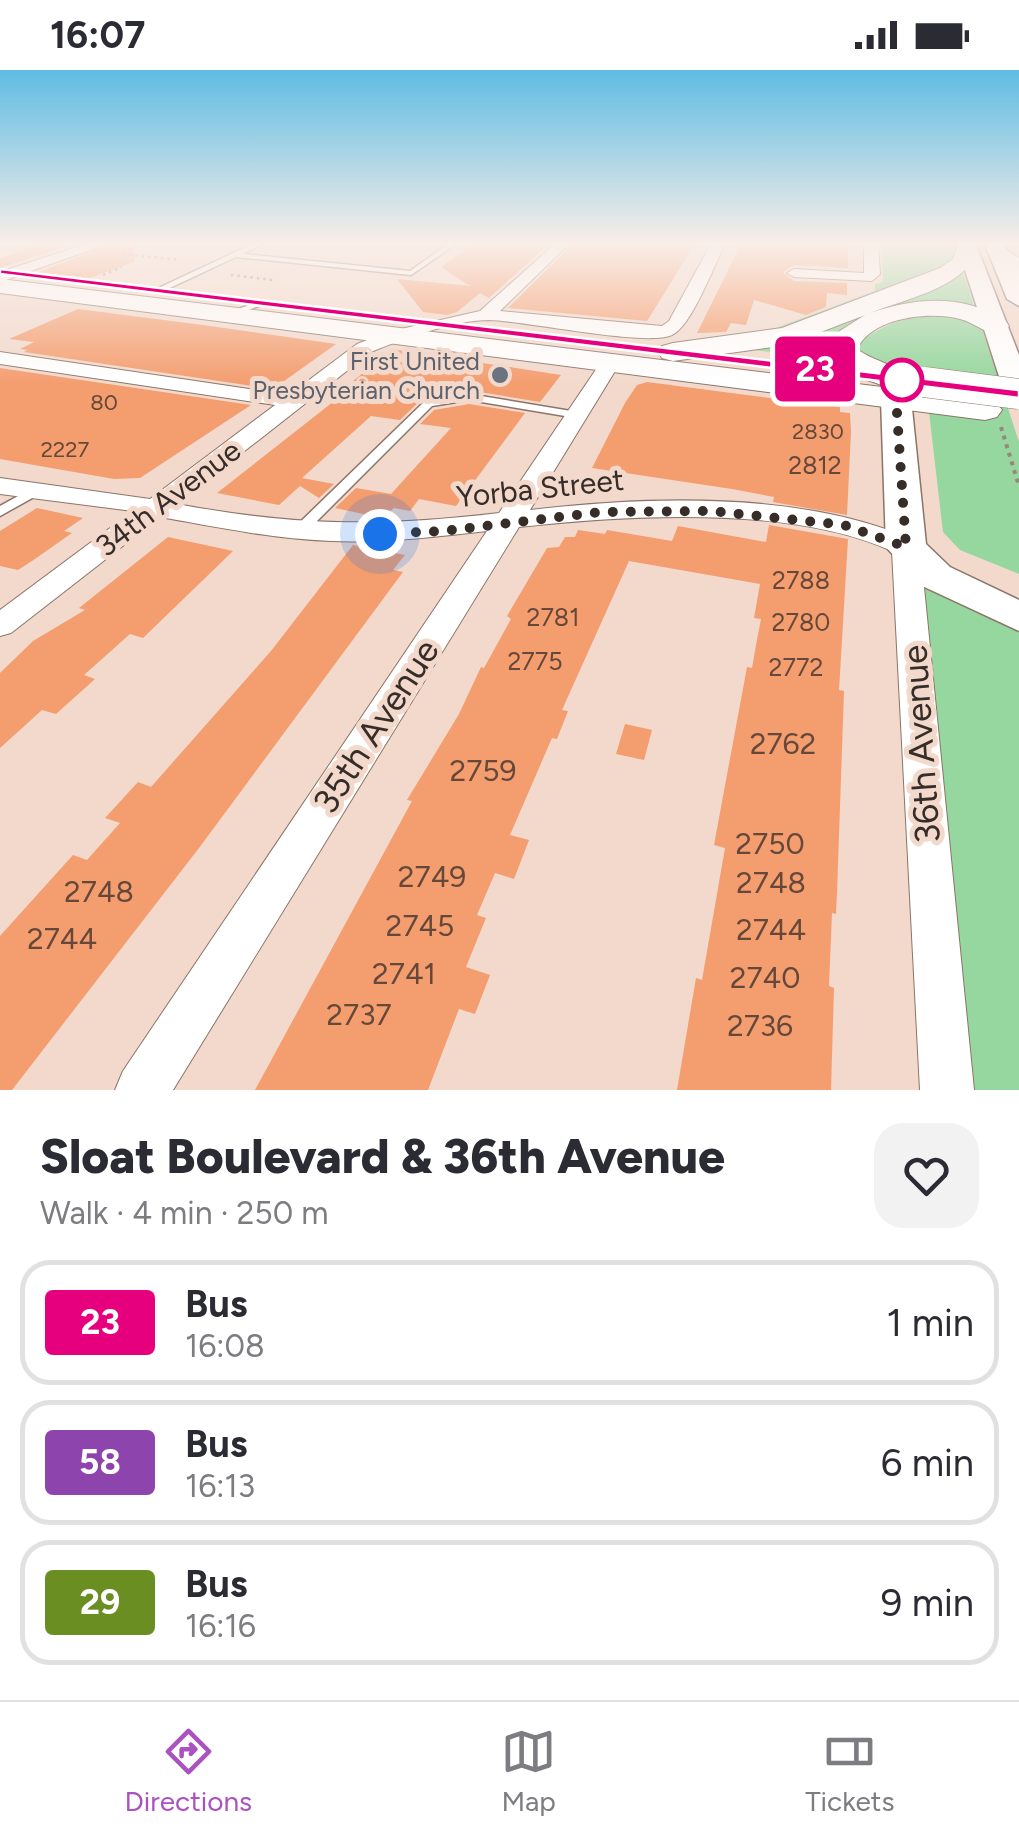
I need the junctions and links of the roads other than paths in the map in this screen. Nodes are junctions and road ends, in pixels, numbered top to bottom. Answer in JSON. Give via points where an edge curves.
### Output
{"nodes":[{"id":1,"x":100,"y":290,"type":"edge"},
{"id":2,"x":140,"y":290,"type":"edge"},
{"id":3,"x":159,"y":290,"type":"edge"},
{"id":4,"x":513,"y":290,"type":"edge"},
{"id":5,"x":694,"y":290,"type":"edge"},
{"id":6,"x":906,"y":290,"type":"edge"},
{"id":7,"x":988,"y":290,"type":"edge"},
{"id":8,"x":156,"y":291,"type":"junction"},
{"id":9,"x":245,"y":307,"type":"junction"},
{"id":10,"x":486,"y":314,"type":"junction"},
{"id":11,"x":444,"y":325,"type":"junction"},
{"id":12,"x":995,"y":326,"type":"junction"},
{"id":13,"x":394,"y":336,"type":"junction"},
{"id":14,"x":672,"y":352,"type":"junction"},
{"id":15,"x":0,"y":358,"type":"edge"},
{"id":16,"x":610,"y":362,"type":"junction"},
{"id":17,"x":909,"y":390,"type":"junction"},
{"id":18,"x":1019,"y":393,"type":"edge"},
{"id":19,"x":294,"y":402,"type":"junction"},
{"id":20,"x":577,"y":414,"type":"junction"},
{"id":21,"x":1019,"y":414,"type":"edge"},
{"id":22,"x":0,"y":486,"type":"edge"},
{"id":23,"x":38,"y":488,"type":"junction"},
{"id":24,"x":155,"y":508,"type":"junction"},
{"id":25,"x":0,"y":512,"type":"edge"},
{"id":26,"x":508,"y":522,"type":"junction"},
{"id":27,"x":299,"y":531,"type":"junction"},
{"id":28,"x":906,"y":547,"type":"junction"},
{"id":29,"x":1019,"y":592,"type":"edge"},
{"id":30,"x":1019,"y":617,"type":"edge"},
{"id":31,"x":0,"y":626,"type":"edge"},
{"id":32,"x":142,"y":1090,"type":"edge"},
{"id":33,"x":947,"y":1090,"type":"edge"}],
"edges":[{"from":1,"to":9,"type":"main road"},
{"from":2,"to":8,"type":"main road"},
{"from":3,"to":8,"type":"lane"},
{"from":4,"to":10,"type":"street"},
{"from":5,"to":10,"type":"street","via":[[666,331]]},
{"from":6,"to":14,"type":"main road","via":[[800,332]]},
{"from":7,"to":12,"type":"main road"},
{"from":8,"to":9,"type":"main road"},
{"from":9,"to":11,"type":"main road"},
{"from":9,"to":13,"type":"main road"},
{"from":10,"to":11,"type":"street","name":"34th Avenue"},
{"from":11,"to":13,"type":"street","name":"34th Avenue"},
{"from":11,"to":14,"type":"main road"},
{"from":12,"to":17,"type":"main road","via":[[971,313],[920,309],[845,340],[845,356]]},
{"from":12,"to":18,"type":"main road"},
{"from":13,"to":16,"type":"main road"},
{"from":13,"to":19,"type":"street","name":"34th Avenue","via":[[364,348]]},
{"from":14,"to":17,"type":"main road"},
{"from":15,"to":19,"type":"street"},
{"from":16,"to":17,"type":"main road"},
{"from":16,"to":20,"type":"street","name":"35th Avenue"},
{"from":17,"to":18,"type":"main road","bridge":true},
{"from":17,"to":21,"type":"main road"},
{"from":17,"to":28,"type":"main road","name":"36th Avenue"},
{"from":19,"to":24,"type":"street","name":"34th Avenue"},
{"from":20,"to":26,"type":"street","name":"35th Avenue"},
{"from":20,"to":27,"type":"lane","via":[[468,398],[428,403]]},
{"from":22,"to":23,"type":"street","name":"Yorba Street"},
{"from":23,"to":24,"type":"street","name":"Yorba Street"},
{"from":23,"to":25,"type":"lane"},
{"from":24,"to":27,"type":"street","name":"Yorba Street"},
{"from":24,"to":31,"type":"street","name":"34th Avenue"},
{"from":26,"to":27,"type":"street","name":"Yorba Street","via":[[410,533]]},
{"from":26,"to":28,"type":"street","name":"Yorba Street","via":[[711,511],[844,525]]},
{"from":26,"to":32,"type":"street","name":"35th Avenue"},
{"from":28,"to":29,"type":"main road"},
{"from":28,"to":30,"type":"main road","via":[[935,576]]},
{"from":28,"to":33,"type":"street","name":"36th Avenue"}]}
